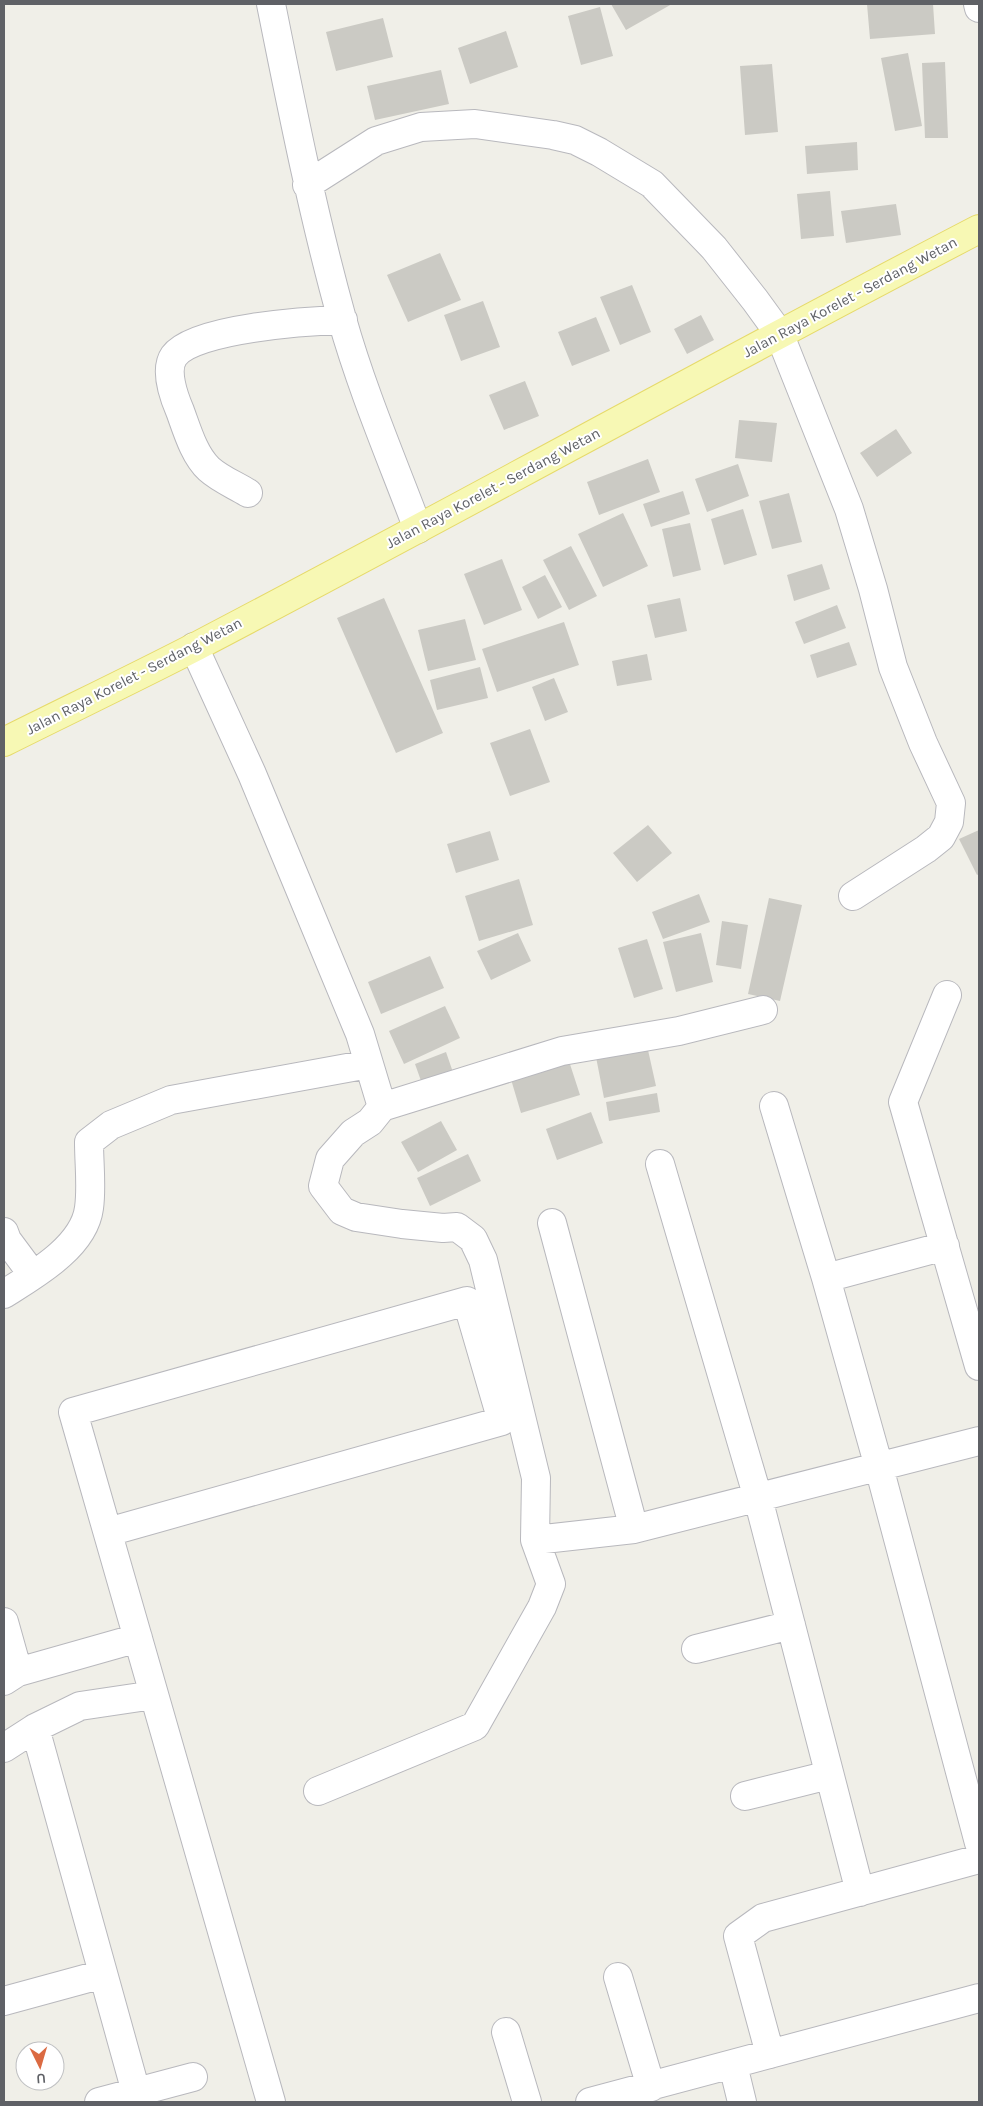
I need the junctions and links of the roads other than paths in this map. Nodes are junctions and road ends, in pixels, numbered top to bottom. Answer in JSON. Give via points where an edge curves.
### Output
{"nodes":[{"id":1,"x":270,"y":4,"type":"edge"},
{"id":2,"x":978,"y":4,"type":"edge"},
{"id":3,"x":979,"y":8,"type":"edge"},
{"id":4,"x":307,"y":185,"type":"junction"},
{"id":5,"x":979,"y":229,"type":"edge"},
{"id":6,"x":343,"y":320,"type":"junction"},
{"id":7,"x":779,"y":333,"type":"junction"},
{"id":8,"x":248,"y":493,"type":"dead end"},
{"id":9,"x":418,"y":529,"type":"junction"},
{"id":10,"x":194,"y":647,"type":"junction"},
{"id":11,"x":4,"y":742,"type":"edge"},
{"id":12,"x":853,"y":896,"type":"dead end"},
{"id":13,"x":947,"y":995,"type":"dead end"},
{"id":14,"x":763,"y":1010,"type":"dead end"},
{"id":15,"x":369,"y":1064,"type":"junction"},
{"id":16,"x":774,"y":1106,"type":"dead end"},
{"id":17,"x":382,"y":1107,"type":"junction"},
{"id":18,"x":660,"y":1164,"type":"dead end"},
{"id":19,"x":552,"y":1223,"type":"dead end"},
{"id":20,"x":4,"y":1232,"type":"edge"},
{"id":21,"x":945,"y":1246,"type":"junction"},
{"id":22,"x":33,"y":1275,"type":"junction"},
{"id":23,"x":826,"y":1278,"type":"junction"},
{"id":24,"x":4,"y":1294,"type":"edge"},
{"id":25,"x":971,"y":1313,"type":"edge"},
{"id":26,"x":979,"y":1366,"type":"edge"},
{"id":27,"x":979,"y":1441,"type":"edge"},
{"id":28,"x":879,"y":1467,"type":"junction"},
{"id":29,"x":758,"y":1498,"type":"junction"},
{"id":30,"x":634,"y":1529,"type":"junction"},
{"id":31,"x":108,"y":1532,"type":"junction"},
{"id":32,"x":535,"y":1540,"type":"junction"},
{"id":33,"x":4,"y":1622,"type":"edge"},
{"id":34,"x":791,"y":1625,"type":"junction"},
{"id":35,"x":138,"y":1638,"type":"junction"},
{"id":36,"x":696,"y":1649,"type":"dead end"},
{"id":37,"x":11,"y":1677,"type":"edge"},
{"id":38,"x":154,"y":1695,"type":"junction"},
{"id":39,"x":34,"y":1728,"type":"junction"},
{"id":40,"x":4,"y":1748,"type":"edge"},
{"id":41,"x":829,"y":1775,"type":"junction"},
{"id":42,"x":318,"y":1791,"type":"dead end"},
{"id":43,"x":745,"y":1796,"type":"dead end"},
{"id":44,"x":979,"y":1843,"type":"edge"},
{"id":45,"x":979,"y":1859,"type":"edge"},
{"id":46,"x":860,"y":1892,"type":"junction"},
{"id":47,"x":103,"y":1974,"type":"junction"},
{"id":48,"x":618,"y":1977,"type":"dead end"},
{"id":49,"x":979,"y":1998,"type":"edge"},
{"id":50,"x":4,"y":2001,"type":"edge"},
{"id":51,"x":506,"y":2032,"type":"dead end"},
{"id":52,"x":770,"y":2054,"type":"junction"},
{"id":53,"x":733,"y":2065,"type":"junction"},
{"id":54,"x":193,"y":2077,"type":"dead end"},
{"id":55,"x":651,"y":2087,"type":"junction"},
{"id":56,"x":136,"y":2092,"type":"junction"},
{"id":57,"x":99,"y":2102,"type":"edge"},
{"id":58,"x":271,"y":2102,"type":"edge"},
{"id":59,"x":527,"y":2102,"type":"edge"},
{"id":60,"x":590,"y":2102,"type":"edge"},
{"id":61,"x":742,"y":2102,"type":"edge"}],
"edges":[{"from":1,"to":4,"type":"street"},
{"from":2,"to":3,"type":"street"},
{"from":4,"to":6,"type":"street"},
{"from":4,"to":7,"type":"street","via":[[376,141],[421,127],[475,124],[575,140],[652,184],[714,248]]},
{"from":5,"to":7,"type":"main road","name":"Jalan Raya Korelet - Serdang Wetan"},
{"from":6,"to":8,"type":"street","via":[[294,322],[225,333],[190,346],[174,356],[171,366],[173,388],[199,455],[208,468]]},
{"from":6,"to":9,"type":"street","via":[[364,387]]},
{"from":7,"to":9,"type":"main road","name":"Jalan Raya Korelet - Serdang Wetan"},
{"from":7,"to":12,"type":"street","via":[[849,509],[894,667],[923,743],[951,803],[950,822],[941,837]]},
{"from":9,"to":10,"type":"main road","name":"Jalan Raya Korelet - Serdang Wetan"},
{"from":10,"to":11,"type":"main road","name":"Jalan Raya Korelet - Serdang Wetan"},
{"from":10,"to":15,"type":"street","via":[[252,774],[360,1034]]},
{"from":13,"to":21,"type":"street","via":[[903,1102]]},
{"from":14,"to":17,"type":"street","via":[[679,1030],[562,1051]]},
{"from":15,"to":17,"type":"street"},
{"from":15,"to":22,"type":"street","via":[[171,1100],[111,1125],[90,1142],[89,1210],[81,1230],[64,1253]]},
{"from":16,"to":23,"type":"street"},
{"from":17,"to":32,"type":"street","via":[[330,1159],[323,1186],[342,1211],[356,1217],[457,1227],[473,1238],[483,1260],[536,1478]]},
{"from":18,"to":29,"type":"street"},
{"from":19,"to":30,"type":"street"},
{"from":20,"to":22,"type":"street"},
{"from":21,"to":23,"type":"street"},
{"from":21,"to":25,"type":"street"},
{"from":22,"to":24,"type":"street"},
{"from":23,"to":28,"type":"street"},
{"from":25,"to":26,"type":"street"},
{"from":27,"to":28,"type":"street"},
{"from":28,"to":29,"type":"street"},
{"from":28,"to":44,"type":"street"},
{"from":29,"to":30,"type":"street"},
{"from":29,"to":34,"type":"street"},
{"from":30,"to":32,"type":"street"},
{"from":31,"to":31,"type":"street","via":[[502,1421],[467,1301],[73,1412]]},
{"from":31,"to":35,"type":"street"},
{"from":32,"to":42,"type":"street","via":[[551,1584],[542,1607],[475,1726]]},
{"from":33,"to":37,"type":"street"},
{"from":34,"to":36,"type":"street"},
{"from":34,"to":41,"type":"street"},
{"from":35,"to":37,"type":"street"},
{"from":35,"to":38,"type":"street"},
{"from":38,"to":39,"type":"street","via":[[80,1706]]},
{"from":38,"to":58,"type":"street"},
{"from":39,"to":40,"type":"street"},
{"from":39,"to":47,"type":"street"},
{"from":41,"to":43,"type":"street"},
{"from":41,"to":46,"type":"street"},
{"from":45,"to":46,"type":"street"},
{"from":46,"to":52,"type":"street","via":[[763,1918],[738,1936]]},
{"from":47,"to":50,"type":"street"},
{"from":47,"to":56,"type":"street"},
{"from":48,"to":55,"type":"street"},
{"from":49,"to":52,"type":"street"},
{"from":51,"to":59,"type":"street"},
{"from":52,"to":53,"type":"street"},
{"from":53,"to":55,"type":"street"},
{"from":53,"to":61,"type":"street"},
{"from":54,"to":56,"type":"street"},
{"from":55,"to":60,"type":"street"},
{"from":56,"to":57,"type":"street"}]}
